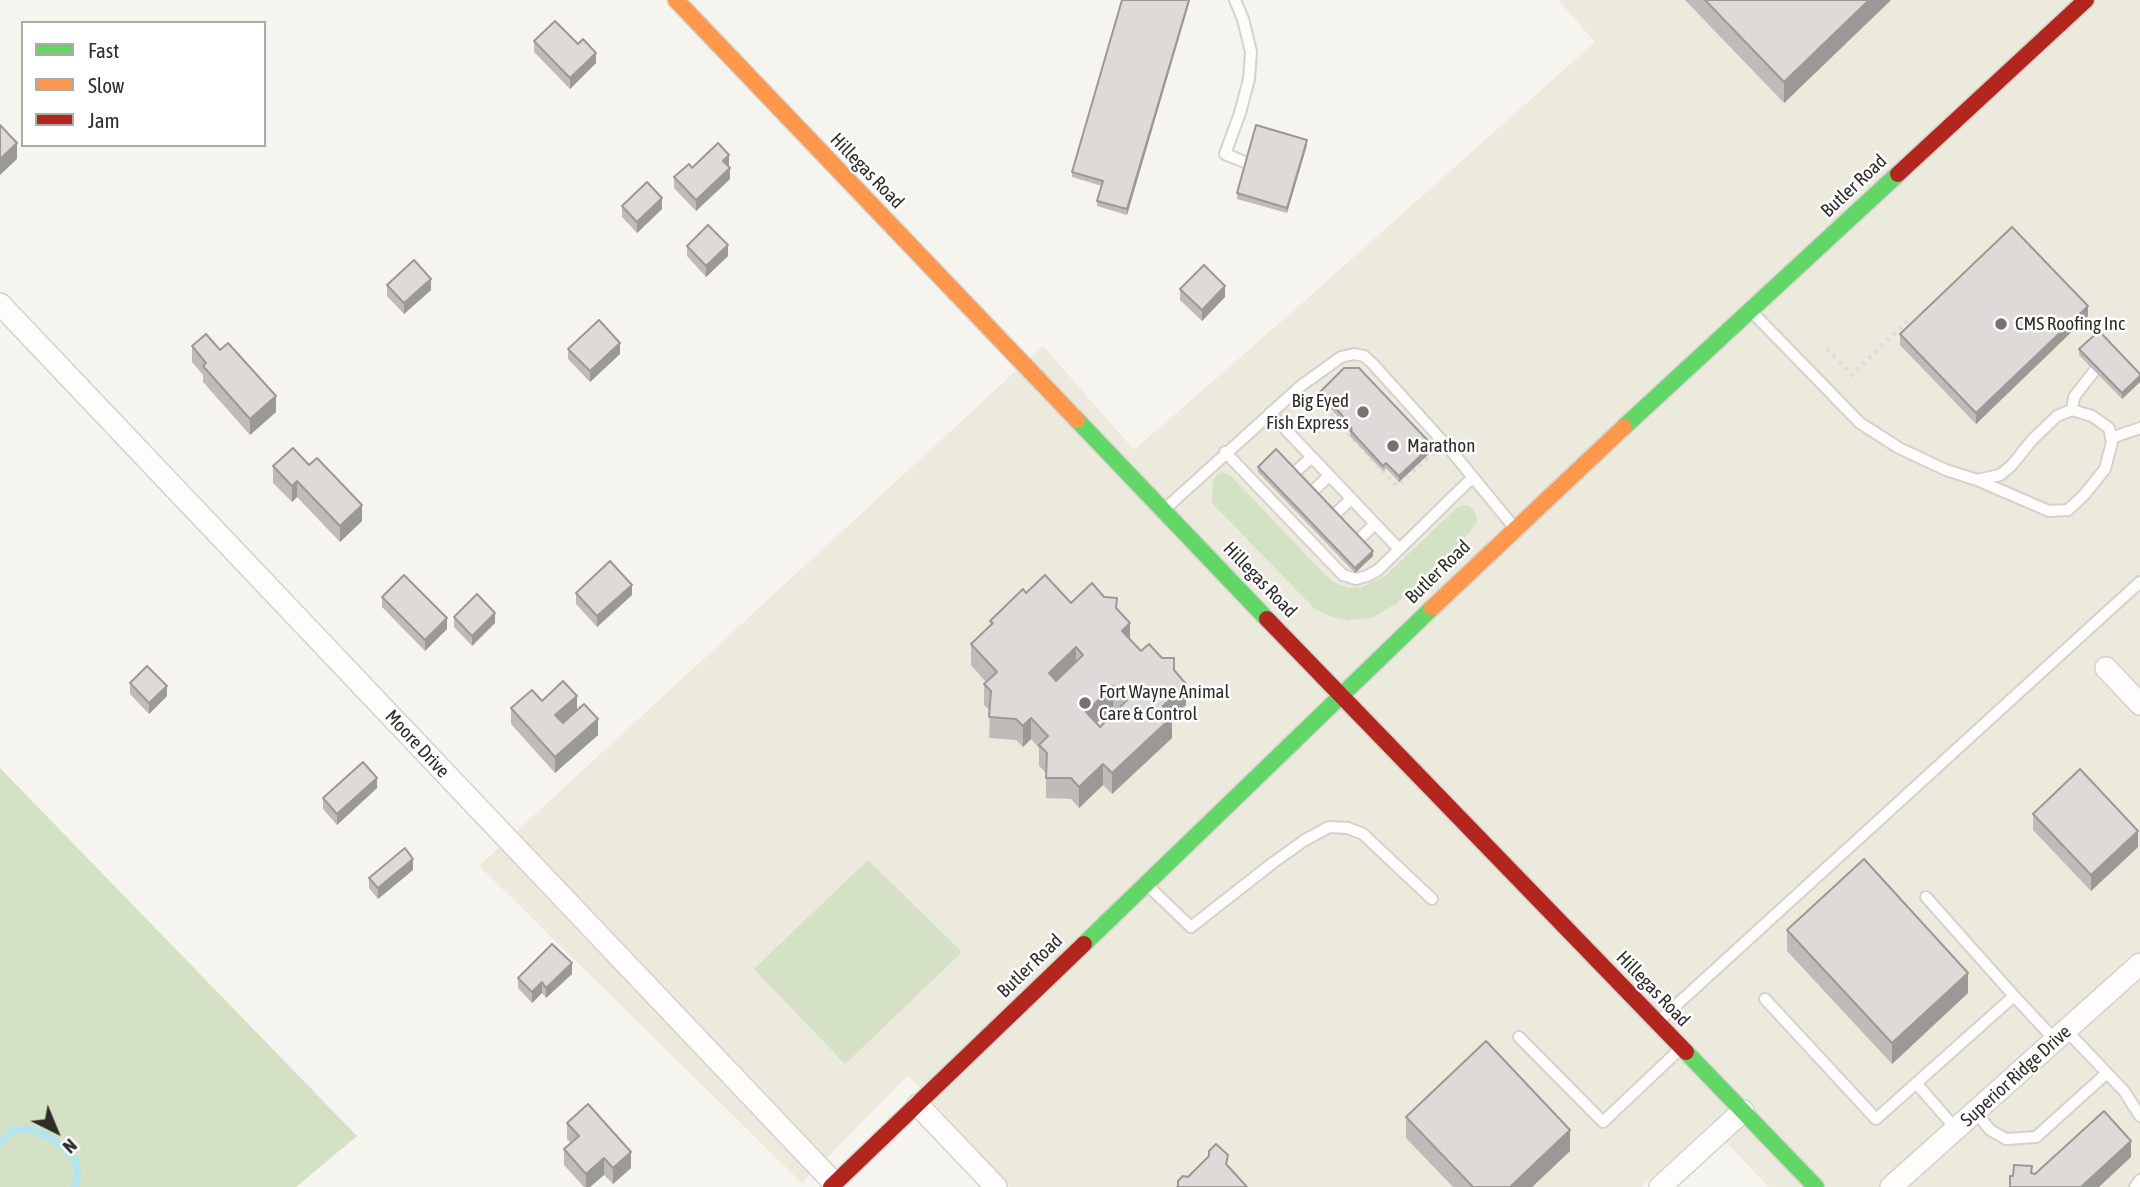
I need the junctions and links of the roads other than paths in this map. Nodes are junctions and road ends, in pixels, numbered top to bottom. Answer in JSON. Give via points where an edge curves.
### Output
{"nodes":[{"id":1,"x":676,"y":0,"type":"edge"},
{"id":2,"x":1235,"y":0,"type":"edge"},
{"id":3,"x":2086,"y":0,"type":"edge"},
{"id":4,"x":1247,"y":163,"type":"edge"},
{"id":5,"x":0,"y":304,"type":"edge"},
{"id":6,"x":1750,"y":310,"type":"junction"},
{"id":7,"x":2095,"y":370,"type":"edge"},
{"id":8,"x":2072,"y":410,"type":"junction"},
{"id":9,"x":1270,"y":413,"type":"junction"},
{"id":10,"x":2140,"y":428,"type":"edge"},
{"id":11,"x":2111,"y":438,"type":"junction"},
{"id":12,"x":1225,"y":452,"type":"junction"},
{"id":13,"x":1311,"y":457,"type":"junction"},
{"id":14,"x":1294,"y":473,"type":"edge"},
{"id":15,"x":1329,"y":476,"type":"junction"},
{"id":16,"x":1473,"y":477,"type":"junction"},
{"id":17,"x":1977,"y":480,"type":"junction"},
{"id":18,"x":1312,"y":492,"type":"edge"},
{"id":19,"x":1352,"y":499,"type":"junction"},
{"id":20,"x":1163,"y":510,"type":"junction"},
{"id":21,"x":1334,"y":515,"type":"edge"},
{"id":22,"x":1375,"y":524,"type":"junction"},
{"id":23,"x":1515,"y":528,"type":"junction"},
{"id":24,"x":1358,"y":540,"type":"edge"},
{"id":25,"x":1399,"y":550,"type":"junction"},
{"id":26,"x":2140,"y":582,"type":"edge"},
{"id":27,"x":2106,"y":668,"type":"dead end"},
{"id":28,"x":1340,"y":695,"type":"junction"},
{"id":29,"x":2140,"y":704,"type":"edge"},
{"id":30,"x":1145,"y":884,"type":"junction"},
{"id":31,"x":1926,"y":897,"type":"dead end"},
{"id":32,"x":1432,"y":900,"type":"dead end"},
{"id":33,"x":2140,"y":965,"type":"edge"},
{"id":34,"x":2014,"y":996,"type":"junction"},
{"id":35,"x":1765,"y":999,"type":"dead end"},
{"id":36,"x":1657,"y":1024,"type":"junction"},
{"id":37,"x":2061,"y":1035,"type":"junction"},
{"id":38,"x":1519,"y":1037,"type":"dead end"},
{"id":39,"x":1681,"y":1048,"type":"junction"},
{"id":40,"x":2107,"y":1073,"type":"junction"},
{"id":41,"x":1916,"y":1083,"type":"junction"},
{"id":42,"x":2124,"y":1091,"type":"junction"},
{"id":43,"x":918,"y":1105,"type":"junction"},
{"id":44,"x":2140,"y":1106,"type":"edge"},
{"id":45,"x":1743,"y":1111,"type":"junction"},
{"id":46,"x":1976,"y":1112,"type":"junction"},
{"id":47,"x":2140,"y":1116,"type":"edge"},
{"id":48,"x":1956,"y":1129,"type":"junction"},
{"id":49,"x":2140,"y":1180,"type":"edge"},
{"id":50,"x":832,"y":1185,"type":"edge"},
{"id":51,"x":996,"y":1187,"type":"edge"},
{"id":52,"x":1660,"y":1187,"type":"edge"},
{"id":53,"x":1816,"y":1187,"type":"edge"},
{"id":54,"x":1891,"y":1187,"type":"edge"},
{"id":55,"x":2135,"y":1187,"type":"edge"}],
"edges":[{"from":1,"to":20,"type":"street","name":"Hillegas Road"},
{"from":2,"to":4,"type":"lane","via":[[1251,52],[1249,79],[1225,154]]},
{"from":3,"to":6,"type":"street","name":"Butler Road"},
{"from":5,"to":50,"type":"street","name":"Moore Drive"},
{"from":6,"to":17,"type":"lane","via":[[1860,423],[1899,448]]},
{"from":6,"to":23,"type":"street","name":"Butler Road"},
{"from":7,"to":8,"type":"lane","via":[[2074,397]]},
{"from":8,"to":11,"type":"lane","via":[[2109,428]]},
{"from":8,"to":17,"type":"lane","via":[[2057,416],[2000,475]]},
{"from":9,"to":12,"type":"lane"},
{"from":9,"to":13,"type":"lane"},
{"from":9,"to":16,"type":"lane","via":[[1341,357],[1364,356]]},
{"from":10,"to":11,"type":"lane"},
{"from":11,"to":17,"type":"lane","via":[[2105,469],[2068,510],[2049,511]]},
{"from":12,"to":20,"type":"lane"},
{"from":12,"to":25,"type":"lane","via":[[1272,494],[1336,561],[1343,575],[1367,576]]},
{"from":13,"to":14,"type":"lane"},
{"from":13,"to":15,"type":"lane"},
{"from":15,"to":18,"type":"lane"},
{"from":15,"to":19,"type":"lane"},
{"from":16,"to":23,"type":"lane"},
{"from":16,"to":25,"type":"lane"},
{"from":19,"to":21,"type":"lane"},
{"from":19,"to":22,"type":"lane"},
{"from":20,"to":28,"type":"street","name":"Hillegas Road"},
{"from":22,"to":24,"type":"lane"},
{"from":22,"to":25,"type":"lane"},
{"from":23,"to":28,"type":"street","name":"Butler Road"},
{"from":26,"to":36,"type":"lane"},
{"from":27,"to":29,"type":"street"},
{"from":28,"to":30,"type":"street","name":"Butler Road"},
{"from":28,"to":36,"type":"street","name":"Hillegas Road"},
{"from":30,"to":32,"type":"lane","via":[[1191,927],[1305,840],[1329,827],[1348,828],[1363,834]]},
{"from":30,"to":43,"type":"street","name":"Butler Road"},
{"from":31,"to":34,"type":"lane"},
{"from":33,"to":37,"type":"street","name":"Superior Ridge Drive"},
{"from":34,"to":37,"type":"lane"},
{"from":34,"to":41,"type":"lane"},
{"from":35,"to":41,"type":"lane","via":[[1876,1119]]},
{"from":36,"to":39,"type":"street","name":"Hillegas Road"},
{"from":37,"to":40,"type":"lane"},
{"from":37,"to":46,"type":"street","name":"Superior Ridge Drive"},
{"from":38,"to":39,"type":"lane","via":[[1604,1122]]},
{"from":39,"to":45,"type":"street","name":"Hillegas Road"},
{"from":40,"to":42,"type":"lane"},
{"from":40,"to":46,"type":"lane","via":[[2036,1137],[2006,1139],[1990,1130]]},
{"from":41,"to":48,"type":"lane"},
{"from":42,"to":44,"type":"lane"},
{"from":42,"to":47,"type":"lane"},
{"from":43,"to":50,"type":"street","name":"Butler Road"},
{"from":43,"to":51,"type":"street"},
{"from":45,"to":52,"type":"street"},
{"from":45,"to":53,"type":"street","name":"Hillegas Road"},
{"from":46,"to":48,"type":"street","name":"Superior Ridge Drive"},
{"from":48,"to":54,"type":"street","name":"Superior Ridge Drive"},
{"from":49,"to":55,"type":"lane"}]}
